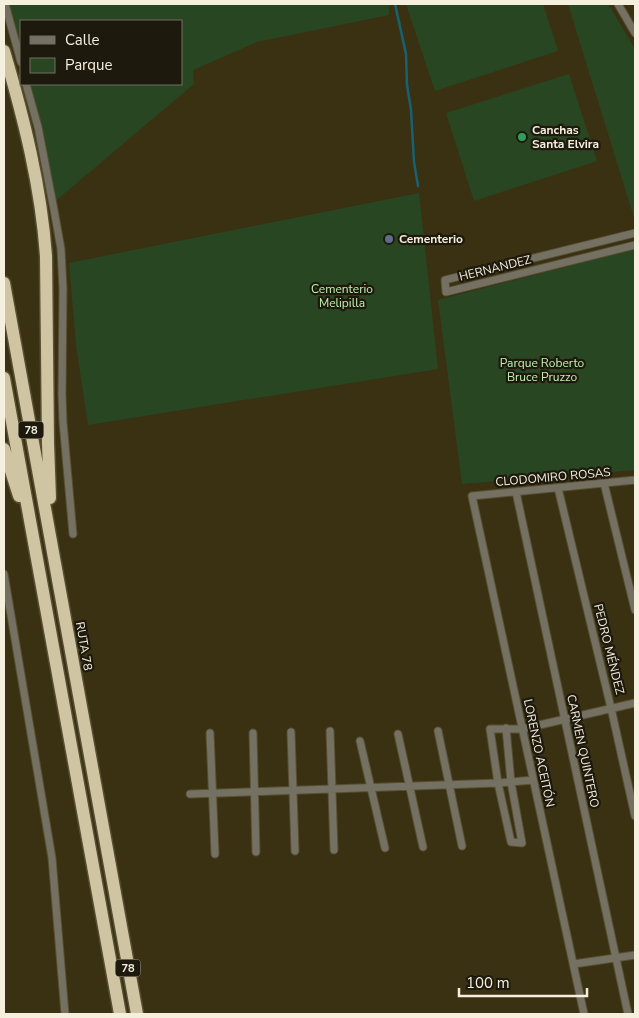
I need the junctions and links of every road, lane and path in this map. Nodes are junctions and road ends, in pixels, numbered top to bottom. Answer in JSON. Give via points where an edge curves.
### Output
{"nodes":[{"id":1,"x":5,"y":4,"type":"edge"},
{"id":2,"x":618,"y":4,"type":"edge"},
{"id":3,"x":635,"y":33,"type":"edge"},
{"id":4,"x":4,"y":51,"type":"edge"},
{"id":5,"x":20,"y":58,"type":"edge"},
{"id":6,"x":26,"y":85,"type":"edge"},
{"id":7,"x":635,"y":233,"type":"edge"},
{"id":8,"x":635,"y":245,"type":"edge"},
{"id":9,"x":4,"y":283,"type":"edge"},
{"id":10,"x":4,"y":378,"type":"edge"},
{"id":11,"x":4,"y":449,"type":"edge"},
{"id":12,"x":635,"y":480,"type":"edge"},
{"id":13,"x":604,"y":483,"type":"junction"},
{"id":14,"x":558,"y":488,"type":"junction"},
{"id":15,"x":516,"y":492,"type":"junction"},
{"id":16,"x":472,"y":496,"type":"joint"},
{"id":17,"x":73,"y":534,"type":"dead end"},
{"id":18,"x":38,"y":561,"type":"junction"},
{"id":19,"x":4,"y":574,"type":"edge"},
{"id":20,"x":58,"y":577,"type":"junction"},
{"id":21,"x":635,"y":610,"type":"edge"},
{"id":22,"x":635,"y":703,"type":"edge"},
{"id":23,"x":612,"y":708,"type":"junction"},
{"id":24,"x":565,"y":719,"type":"junction"},
{"id":25,"x":506,"y":728,"type":"junction"},
{"id":26,"x":522,"y":728,"type":"junction"},
{"id":27,"x":330,"y":731,"type":"dead end"},
{"id":28,"x":438,"y":731,"type":"dead end"},
{"id":29,"x":291,"y":732,"type":"dead end"},
{"id":30,"x":210,"y":733,"type":"dead end"},
{"id":31,"x":253,"y":733,"type":"dead end"},
{"id":32,"x":398,"y":734,"type":"dead end"},
{"id":33,"x":360,"y":741,"type":"dead end"},
{"id":34,"x":533,"y":780,"type":"junction"},
{"id":35,"x":512,"y":782,"type":"junction"},
{"id":36,"x":498,"y":783,"type":"junction"},
{"id":37,"x":449,"y":785,"type":"junction"},
{"id":38,"x":410,"y":786,"type":"junction"},
{"id":39,"x":371,"y":788,"type":"junction"},
{"id":40,"x":332,"y":789,"type":"junction"},
{"id":41,"x":293,"y":790,"type":"junction"},
{"id":42,"x":254,"y":792,"type":"junction"},
{"id":43,"x":212,"y":793,"type":"junction"},
{"id":44,"x":190,"y":794,"type":"dead end"},
{"id":45,"x":635,"y":816,"type":"edge"},
{"id":46,"x":423,"y":846,"type":"dead end"},
{"id":47,"x":462,"y":846,"type":"dead end"},
{"id":48,"x":385,"y":848,"type":"dead end"},
{"id":49,"x":334,"y":850,"type":"dead end"},
{"id":50,"x":295,"y":851,"type":"dead end"},
{"id":51,"x":256,"y":852,"type":"dead end"},
{"id":52,"x":215,"y":854,"type":"dead end"},
{"id":53,"x":635,"y":955,"type":"edge"},
{"id":54,"x":616,"y":958,"type":"junction"},
{"id":55,"x":574,"y":964,"type":"junction"},
{"id":56,"x":65,"y":1014,"type":"edge"},
{"id":57,"x":120,"y":1014,"type":"edge"},
{"id":58,"x":137,"y":1014,"type":"edge"},
{"id":59,"x":584,"y":1014,"type":"edge"},
{"id":60,"x":628,"y":1014,"type":"edge"}],
"edges":[{"from":1,"to":5,"type":"street"},
{"from":2,"to":3,"type":"street"},
{"from":4,"to":20,"type":"highway","via":[[25,123],[44,232],[48,461]]},
{"from":6,"to":17,"type":"street","via":[[40,135],[61,248],[62,403]]},
{"from":7,"to":8,"type":"street","name":"HERNANDEZ","via":[[445,280],[446,292]]},
{"from":9,"to":20,"type":"highway","name":"RUTA 78","number":"78"},
{"from":10,"to":18,"type":"highway","number":"78"},
{"from":11,"to":18,"type":"highway"},
{"from":12,"to":13,"type":"street","name":"CLODOMIRO ROSAS"},
{"from":13,"to":14,"type":"street","name":"CLODOMIRO ROSAS"},
{"from":13,"to":21,"type":"street"},
{"from":14,"to":15,"type":"street","name":"CLODOMIRO ROSAS"},
{"from":14,"to":23,"type":"street","name":"PEDRO MÉNDEZ"},
{"from":15,"to":16,"type":"street","name":"CLODOMIRO ROSAS"},
{"from":15,"to":24,"type":"street","name":"CARMEN QUINTERO"},
{"from":16,"to":26,"type":"street","name":"LORENZO ACEITÓN"},
{"from":18,"to":57,"type":"highway","number":"78"},
{"from":19,"to":56,"type":"street","via":[[52,858]]},
{"from":20,"to":58,"type":"highway","name":"RUTA 78","number":"78"},
{"from":22,"to":23,"type":"street"},
{"from":23,"to":24,"type":"street"},
{"from":23,"to":45,"type":"street","name":"PEDRO MÉNDEZ"},
{"from":24,"to":26,"type":"street"},
{"from":24,"to":54,"type":"street","name":"CARMEN QUINTERO"},
{"from":25,"to":26,"type":"street"},
{"from":25,"to":35,"type":"street"},
{"from":25,"to":36,"type":"street","via":[[490,729]]},
{"from":26,"to":34,"type":"street","name":"LORENZO ACEITÓN"},
{"from":27,"to":40,"type":"street"},
{"from":28,"to":37,"type":"street"},
{"from":29,"to":41,"type":"street"},
{"from":30,"to":43,"type":"street"},
{"from":31,"to":42,"type":"street"},
{"from":32,"to":38,"type":"street"},
{"from":33,"to":39,"type":"street"},
{"from":34,"to":35,"type":"street"},
{"from":34,"to":55,"type":"street","name":"LORENZO ACEITÓN"},
{"from":35,"to":36,"type":"street"},
{"from":35,"to":36,"type":"street","via":[[522,843],[511,842]]},
{"from":36,"to":37,"type":"street"},
{"from":37,"to":38,"type":"street"},
{"from":37,"to":47,"type":"street"},
{"from":38,"to":39,"type":"street"},
{"from":38,"to":46,"type":"street"},
{"from":39,"to":40,"type":"street"},
{"from":39,"to":48,"type":"street"},
{"from":40,"to":41,"type":"street"},
{"from":40,"to":49,"type":"street"},
{"from":41,"to":42,"type":"street"},
{"from":41,"to":50,"type":"street"},
{"from":42,"to":43,"type":"street"},
{"from":42,"to":51,"type":"street"},
{"from":43,"to":44,"type":"street"},
{"from":43,"to":52,"type":"street"},
{"from":53,"to":54,"type":"street"},
{"from":54,"to":55,"type":"street"},
{"from":54,"to":60,"type":"street","name":"CARMEN QUINTERO"},
{"from":55,"to":59,"type":"street","name":"LORENZO ACEITÓN"}]}
